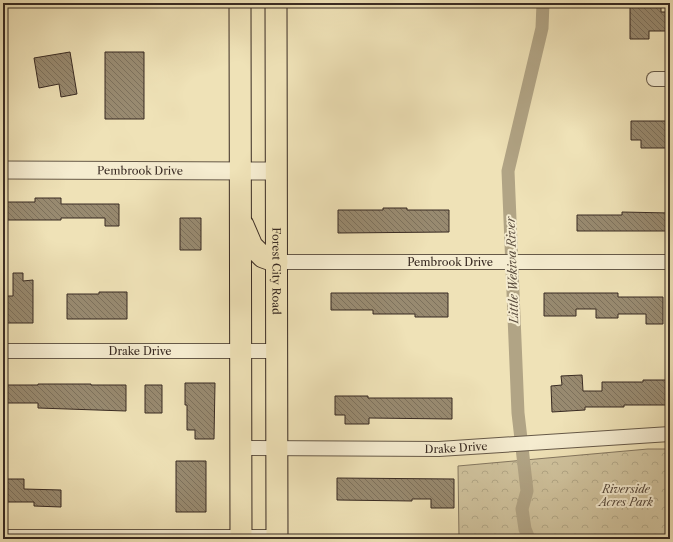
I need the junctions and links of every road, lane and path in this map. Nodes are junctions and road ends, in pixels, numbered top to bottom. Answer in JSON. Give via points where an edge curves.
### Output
{"nodes":[{"id":1,"x":240,"y":3,"type":"edge"},
{"id":2,"x":276,"y":3,"type":"edge"},
{"id":3,"x":654,"y":79,"type":"dead end"},
{"id":4,"x":670,"y":79,"type":"edge"},
{"id":5,"x":3,"y":170,"type":"edge"},
{"id":6,"x":241,"y":171,"type":"junction"},
{"id":7,"x":277,"y":171,"type":"junction"},
{"id":8,"x":241,"y":221,"type":"junction"},
{"id":9,"x":277,"y":262,"type":"junction"},
{"id":10,"x":670,"y":262,"type":"edge"},
{"id":11,"x":3,"y":351,"type":"edge"},
{"id":12,"x":241,"y":351,"type":"junction"},
{"id":13,"x":277,"y":351,"type":"junction"},
{"id":14,"x":670,"y":434,"type":"edge"},
{"id":15,"x":242,"y":448,"type":"junction"},
{"id":16,"x":277,"y":448,"type":"junction"},
{"id":17,"x":3,"y":537,"type":"edge"},
{"id":18,"x":242,"y":538,"type":"edge"},
{"id":19,"x":277,"y":538,"type":"edge"}],
"edges":[{"from":1,"to":6,"type":"main road"},
{"from":2,"to":7,"type":"main road","name":"Forest City Road"},
{"from":3,"to":4,"type":"street"},
{"from":5,"to":6,"type":"street","name":"Pembrook Drive"},
{"from":6,"to":7,"type":"street","name":"Pembrook Drive"},
{"from":6,"to":8,"type":"main road"},
{"from":7,"to":9,"type":"main road","name":"Forest City Road"},
{"from":8,"to":9,"type":"main road","via":[[252,246],[263,257]]},
{"from":8,"to":12,"type":"main road"},
{"from":9,"to":10,"type":"street","name":"Pembrook Drive"},
{"from":9,"to":13,"type":"main road","name":"Forest City Road"},
{"from":11,"to":12,"type":"street","name":"Drake Drive"},
{"from":12,"to":13,"type":"street","name":"Drake Drive"},
{"from":12,"to":15,"type":"main road"},
{"from":13,"to":16,"type":"main road","name":"Forest City Road"},
{"from":14,"to":16,"type":"street","name":"Drake Drive","via":[[438,449]]},
{"from":15,"to":16,"type":"street","name":"Drake Drive"},
{"from":15,"to":18,"type":"main road"},
{"from":16,"to":19,"type":"main road","name":"Forest City Road"},
{"from":17,"to":18,"type":"street"},
{"from":18,"to":19,"type":"street"}]}
